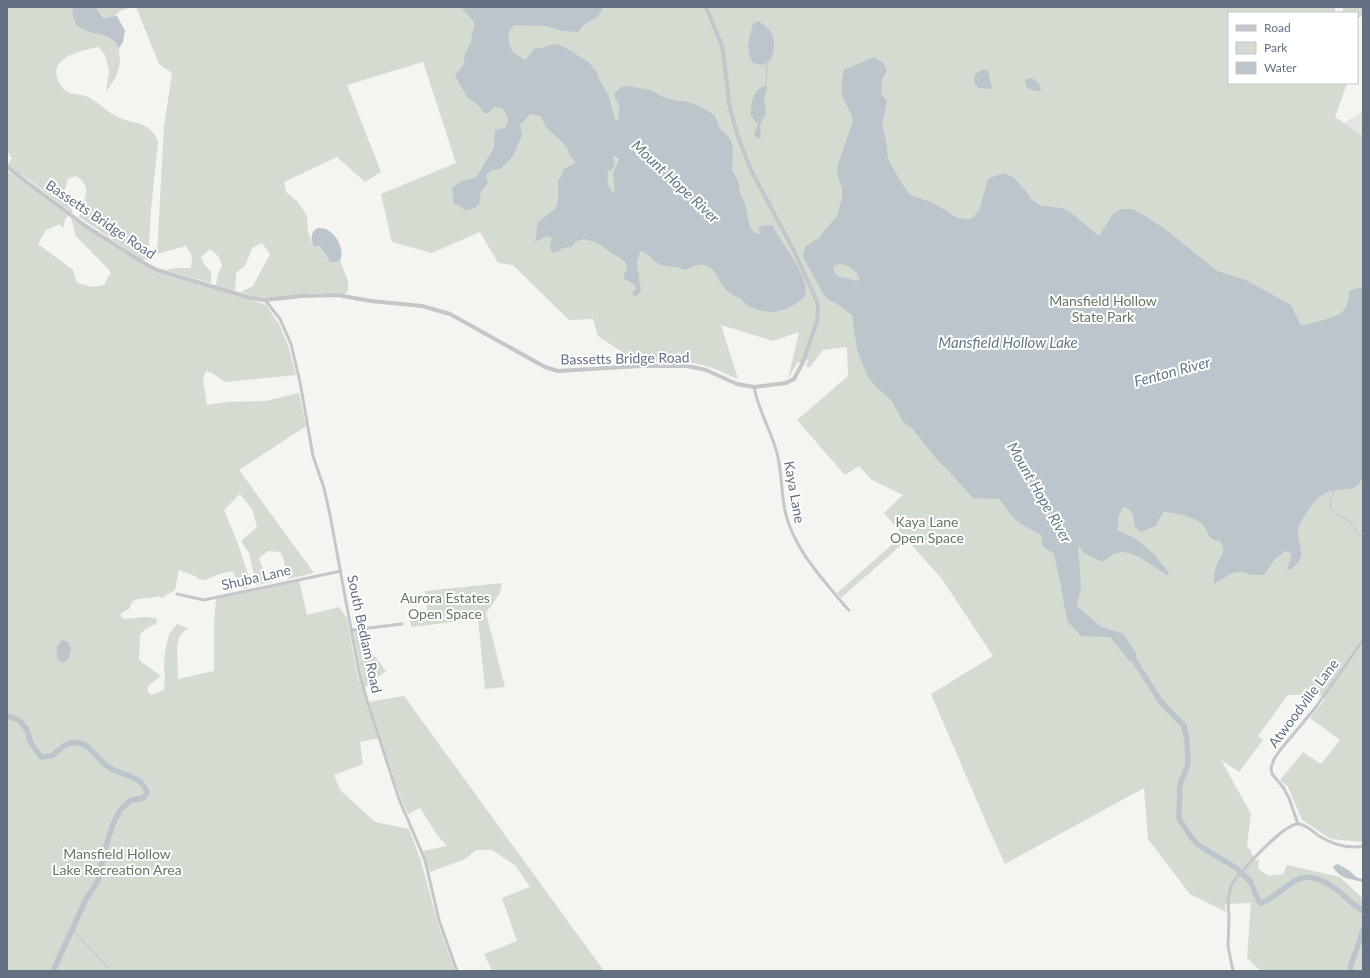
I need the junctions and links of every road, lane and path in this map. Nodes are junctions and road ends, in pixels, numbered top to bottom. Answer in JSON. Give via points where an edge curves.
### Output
{"nodes":[{"id":1,"x":706,"y":7,"type":"edge"},
{"id":2,"x":8,"y":168,"type":"edge"},
{"id":3,"x":265,"y":300,"type":"junction"},
{"id":4,"x":754,"y":387,"type":"junction"},
{"id":5,"x":341,"y":571,"type":"junction"},
{"id":6,"x":177,"y":594,"type":"dead end"},
{"id":7,"x":849,"y":610,"type":"dead end"},
{"id":8,"x":402,"y":624,"type":"dead end"},
{"id":9,"x":352,"y":630,"type":"junction"},
{"id":10,"x":1363,"y":640,"type":"edge"},
{"id":11,"x":1298,"y":824,"type":"junction"},
{"id":12,"x":1363,"y":846,"type":"edge"},
{"id":13,"x":457,"y":971,"type":"edge"},
{"id":14,"x":1233,"y":971,"type":"edge"}],
"edges":[{"from":1,"to":4,"type":"street","name":"Bassetts Bridge Road","via":[[723,50],[729,104],[745,156],[794,251],[816,297],[818,308],[817,321],[794,379],[786,383]]},
{"from":2,"to":3,"type":"street","name":"Bassetts Bridge Road","via":[[76,219],[147,265],[251,298]]},
{"from":3,"to":4,"type":"street","name":"Bassetts Bridge Road","via":[[337,295],[422,306],[450,314],[545,367],[558,371],[630,366],[688,366],[706,370],[737,384]]},
{"from":3,"to":5,"type":"street","name":"South Bedlam Road","via":[[280,319],[291,344],[313,456],[324,488]]},
{"from":4,"to":7,"type":"street","name":"Kaya Lane","via":[[758,405],[777,453],[790,528],[809,562]]},
{"from":5,"to":6,"type":"street","name":"Shuba Lane","via":[[204,600]]},
{"from":5,"to":9,"type":"street","name":"South Bedlam Road"},
{"from":8,"to":9,"type":"street"},
{"from":9,"to":13,"type":"street","name":"South Bedlam Road","via":[[365,694],[399,800],[425,860],[439,920]]},
{"from":10,"to":11,"type":"street","name":"Atwoodville Lane","via":[[1316,707],[1281,749],[1271,768],[1272,774],[1289,798]]},
{"from":11,"to":12,"type":"street","via":[[1304,825],[1327,841],[1345,847]]},
{"from":11,"to":14,"type":"street","via":[[1283,832],[1248,865],[1231,886],[1228,900],[1228,946]]}]}
